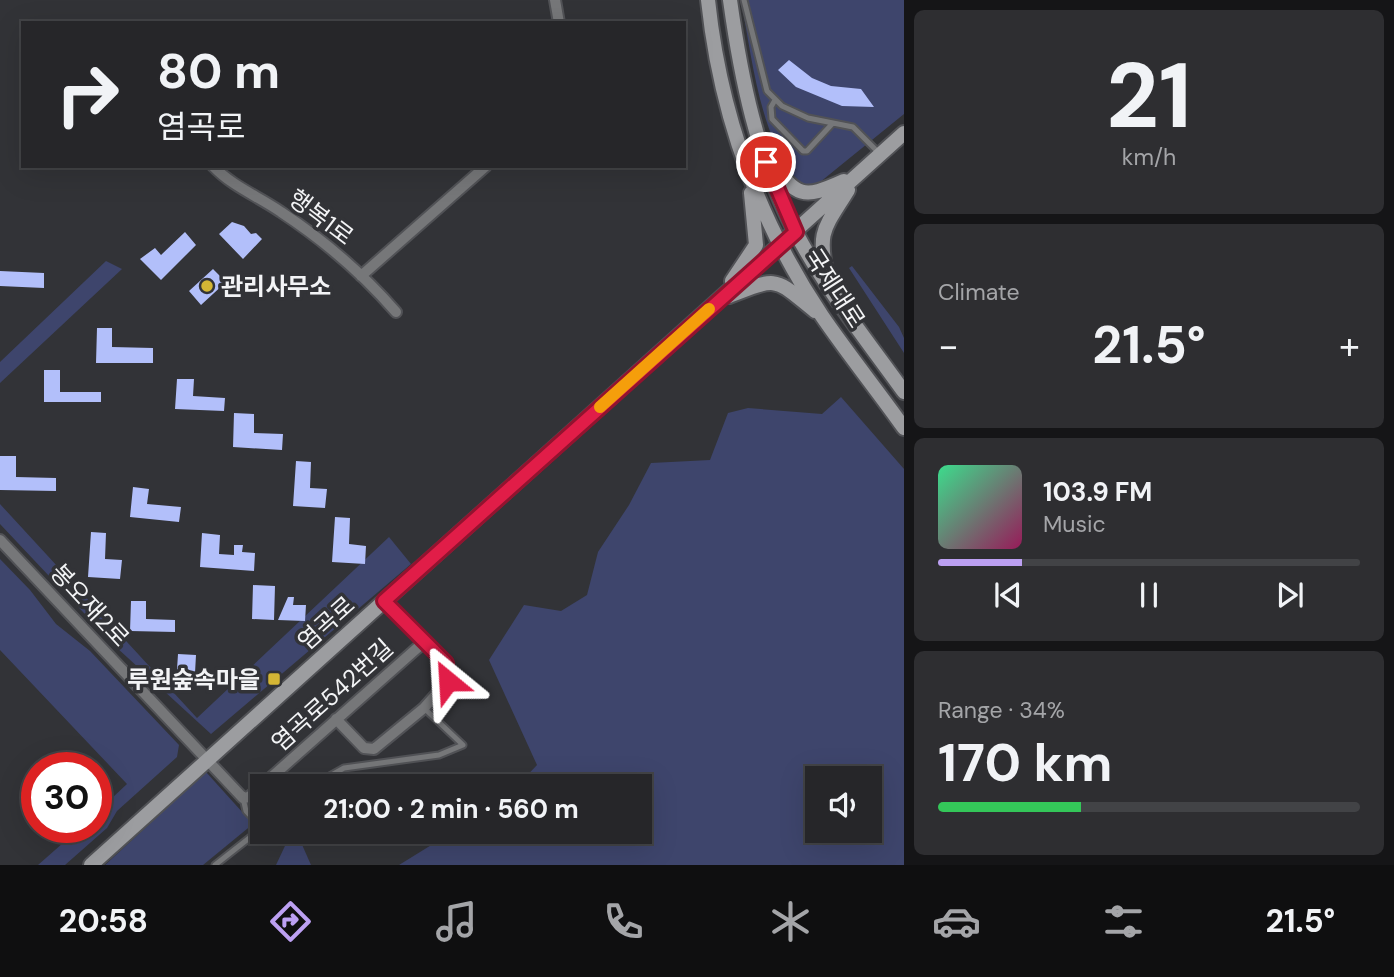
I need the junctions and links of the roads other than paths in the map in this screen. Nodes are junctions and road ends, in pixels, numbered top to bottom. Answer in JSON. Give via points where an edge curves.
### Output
{"nodes":[{"id":1,"x":555,"y":0,"type":"edge"},
{"id":2,"x":708,"y":0,"type":"edge"},
{"id":3,"x":730,"y":0,"type":"edge"},
{"id":4,"x":744,"y":0,"type":"edge"},
{"id":5,"x":559,"y":21,"type":"edge"},
{"id":6,"x":775,"y":100,"type":"junction"},
{"id":7,"x":832,"y":124,"type":"junction"},
{"id":8,"x":904,"y":133,"type":"edge"},
{"id":9,"x":762,"y":149,"type":"junction"},
{"id":10,"x":880,"y":154,"type":"junction"},
{"id":11,"x":215,"y":168,"type":"edge"},
{"id":12,"x":484,"y":168,"type":"edge"},
{"id":13,"x":748,"y":175,"type":"junction"},
{"id":14,"x":858,"y":175,"type":"junction"},
{"id":15,"x":796,"y":232,"type":"junction"},
{"id":16,"x":781,"y":245,"type":"junction"},
{"id":17,"x":361,"y":276,"type":"junction"},
{"id":18,"x":830,"y":289,"type":"junction"},
{"id":19,"x":718,"y":301,"type":"junction"},
{"id":20,"x":396,"y":312,"type":"dead end"},
{"id":21,"x":823,"y":317,"type":"junction"},
{"id":22,"x":904,"y":392,"type":"edge"},
{"id":23,"x":904,"y":428,"type":"edge"},
{"id":24,"x":0,"y":540,"type":"edge"},
{"id":25,"x":384,"y":601,"type":"junction"},
{"id":26,"x":424,"y":642,"type":"junction"},
{"id":27,"x":424,"y":708,"type":"junction"},
{"id":28,"x":336,"y":719,"type":"junction"},
{"id":29,"x":207,"y":760,"type":"junction"},
{"id":30,"x":333,"y":774,"type":"edge"},
{"id":31,"x":243,"y":798,"type":"junction"},
{"id":32,"x":250,"y":815,"type":"edge"},
{"id":33,"x":250,"y":837,"type":"edge"},
{"id":34,"x":91,"y":865,"type":"edge"},
{"id":35,"x":215,"y":865,"type":"edge"}],
"edges":[{"from":1,"to":5,"type":"street"},
{"from":2,"to":13,"type":"main road","name":"국제대로","via":[[719,84]]},
{"from":3,"to":9,"type":"main road","name":"국제대로","via":[[740,71]]},
{"from":4,"to":6,"type":"lane","via":[[763,84]]},
{"from":6,"to":7,"type":"lane","via":[[808,118]]},
{"from":6,"to":7,"type":"lane","via":[[772,119],[803,151]]},
{"from":7,"to":10,"type":"lane","via":[[857,129]]},
{"from":8,"to":10,"type":"main road","name":"염곡로"},
{"from":9,"to":14,"type":"main road","via":[[800,193],[814,194]]},
{"from":9,"to":15,"type":"main road","name":"국제대로"},
{"from":10,"to":14,"type":"main road","name":"염곡로"},
{"from":11,"to":17,"type":"street","name":"행복1로","via":[[247,194],[280,211]]},
{"from":12,"to":17,"type":"street"},
{"from":13,"to":16,"type":"main road","name":"국제대로"},
{"from":13,"to":19,"type":"main road","via":[[756,245]]},
{"from":14,"to":15,"type":"main road","name":"염곡로"},
{"from":14,"to":18,"type":"main road","via":[[822,232]]},
{"from":15,"to":16,"type":"main road","name":"염곡로"},
{"from":15,"to":18,"type":"main road","name":"국제대로"},
{"from":16,"to":19,"type":"main road","name":"염곡로"},
{"from":16,"to":21,"type":"main road","name":"국제대로"},
{"from":17,"to":20,"type":"street","name":"행복1로"},
{"from":18,"to":22,"type":"main road","name":"국제대로"},
{"from":19,"to":21,"type":"main road","via":[[763,282],[774,282],[789,288]]},
{"from":19,"to":25,"type":"main road","name":"염곡로"},
{"from":21,"to":23,"type":"main road","name":"국제대로"},
{"from":24,"to":29,"type":"street","name":"봉오재2로"},
{"from":25,"to":26,"type":"street"},
{"from":25,"to":29,"type":"main road","name":"염곡로"},
{"from":26,"to":27,"type":"street","via":[[446,663],[448,681]]},
{"from":26,"to":28,"type":"street","name":"염곡로542번길"},
{"from":27,"to":28,"type":"street","via":[[374,749],[364,748]]},
{"from":27,"to":30,"type":"lane","via":[[463,745],[439,755],[344,768]]},
{"from":28,"to":31,"type":"street","name":"염곡로542번길"},
{"from":29,"to":31,"type":"street"},
{"from":29,"to":34,"type":"main road","name":"염곡로"},
{"from":31,"to":32,"type":"lane"},
{"from":33,"to":35,"type":"lane"}]}
